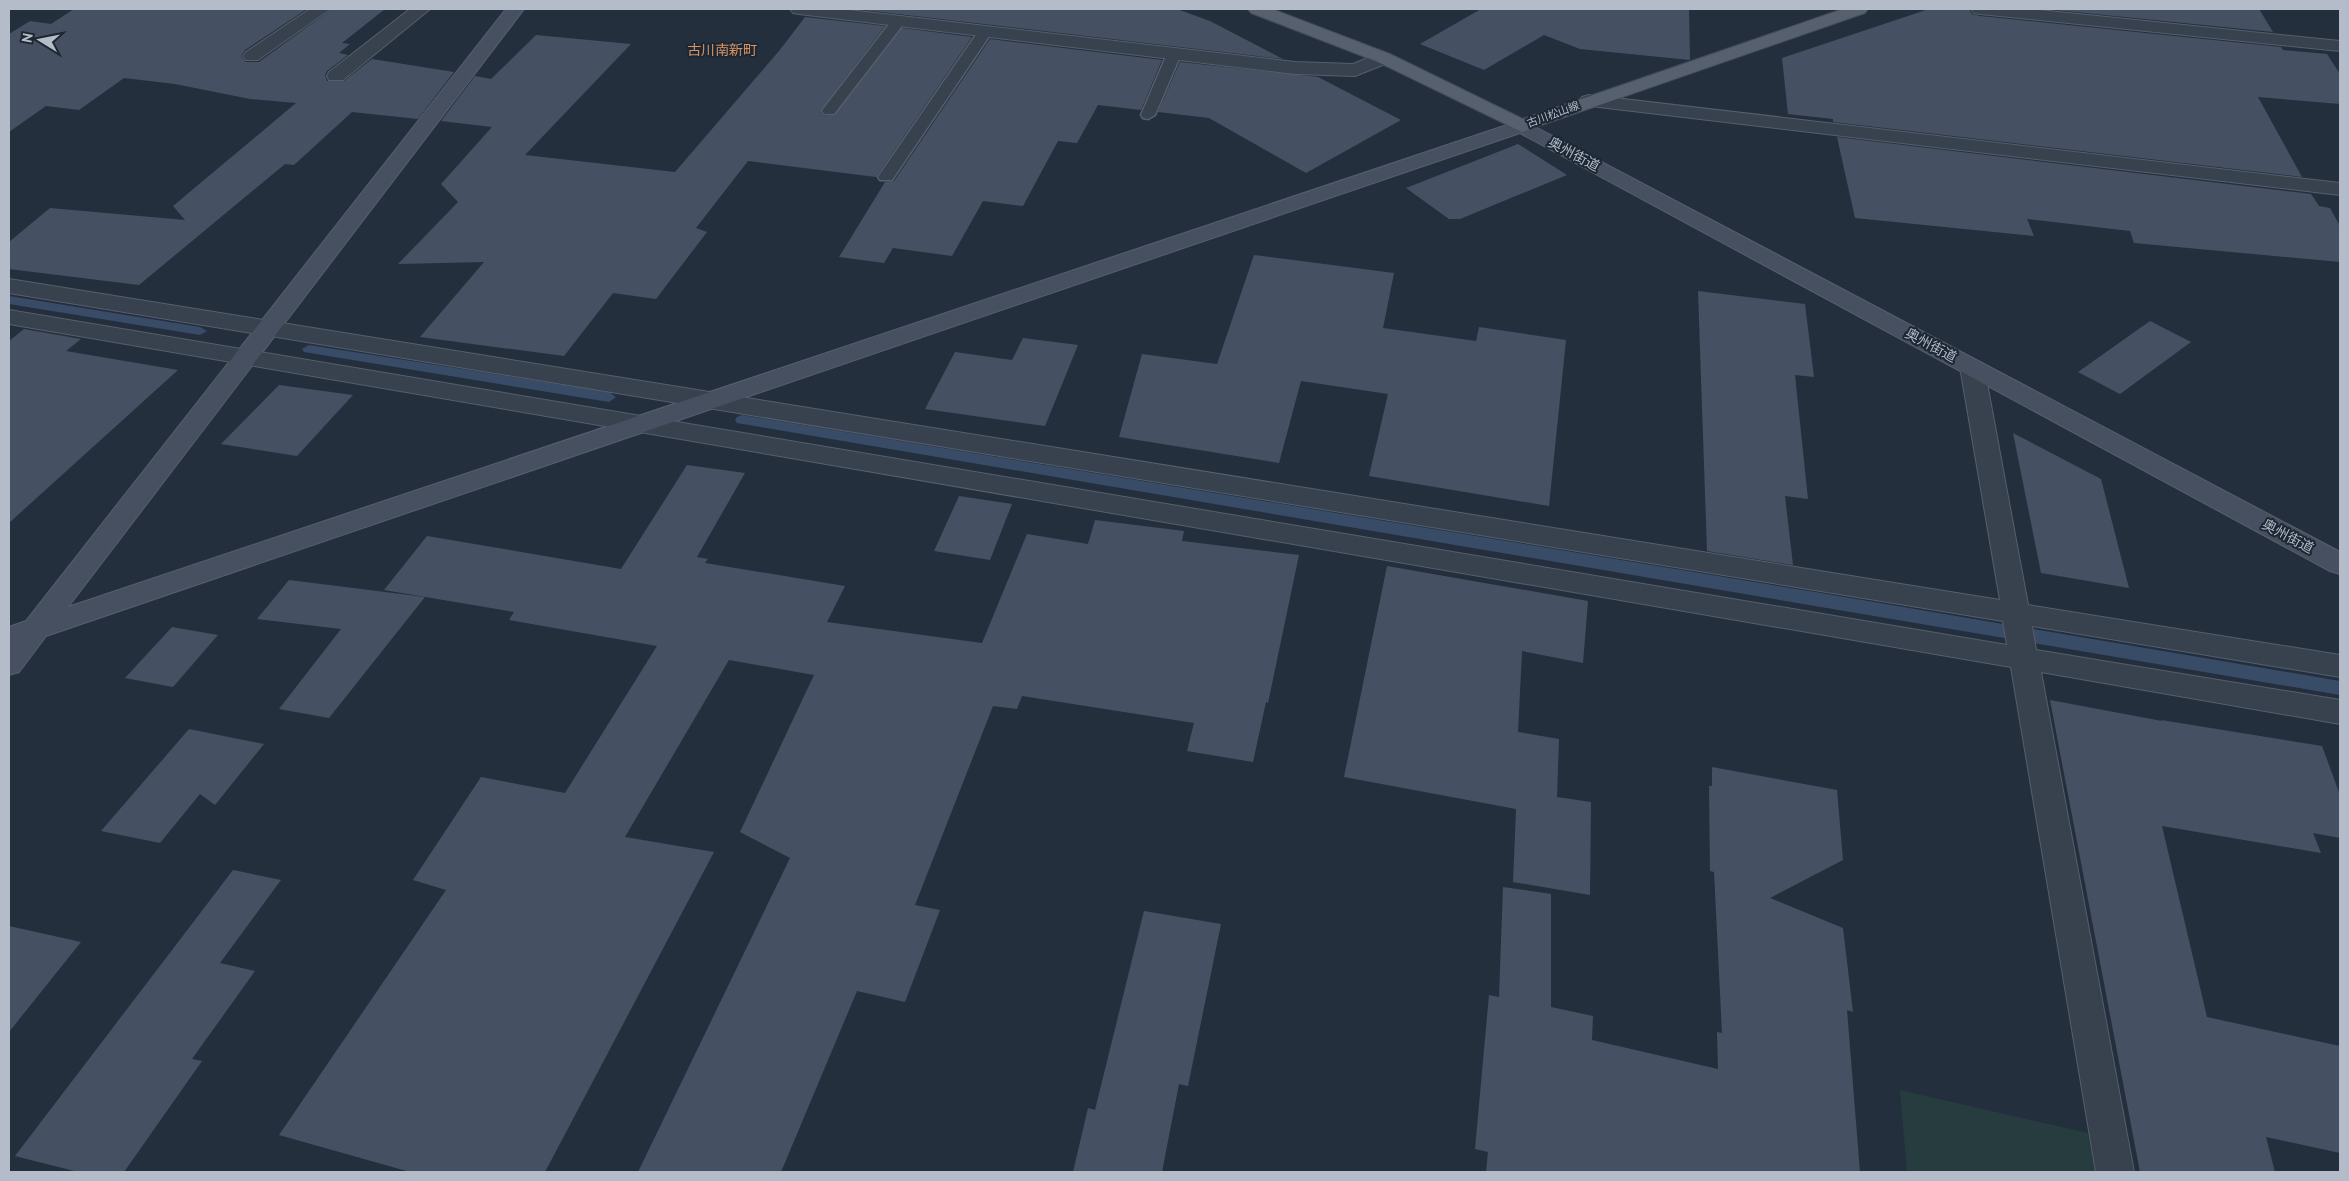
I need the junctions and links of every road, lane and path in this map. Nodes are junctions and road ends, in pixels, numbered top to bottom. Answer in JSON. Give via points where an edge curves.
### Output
{"nodes":[{"id":1,"x":321,"y":9,"type":"edge"},
{"id":2,"x":421,"y":9,"type":"edge"},
{"id":3,"x":515,"y":9,"type":"edge"},
{"id":4,"x":799,"y":9,"type":"edge"},
{"id":5,"x":1257,"y":9,"type":"edge"},
{"id":6,"x":1859,"y":9,"type":"edge"},
{"id":7,"x":1980,"y":9,"type":"edge"},
{"id":8,"x":898,"y":22,"type":"junction"},
{"id":9,"x":985,"y":32,"type":"junction"},
{"id":10,"x":2340,"y":46,"type":"edge"},
{"id":11,"x":1174,"y":54,"type":"junction"},
{"id":12,"x":252,"y":56,"type":"dead end"},
{"id":13,"x":1384,"y":58,"type":"junction"},
{"id":14,"x":336,"y":76,"type":"dead end"},
{"id":15,"x":1589,"y":101,"type":"junction"},
{"id":16,"x":829,"y":111,"type":"dead end"},
{"id":17,"x":1148,"y":115,"type":"dead end"},
{"id":18,"x":1522,"y":126,"type":"junction"},
{"id":19,"x":886,"y":177,"type":"dead end"},
{"id":20,"x":2340,"y":189,"type":"edge"},
{"id":21,"x":9,"y":286,"type":"edge"},
{"id":22,"x":9,"y":317,"type":"edge"},
{"id":23,"x":269,"y":328,"type":"junction"},
{"id":24,"x":246,"y":357,"type":"junction"},
{"id":25,"x":1972,"y":367,"type":"junction"},
{"id":26,"x":713,"y":401,"type":"junction"},
{"id":27,"x":644,"y":424,"type":"junction"},
{"id":28,"x":2340,"y":564,"type":"edge"},
{"id":29,"x":37,"y":629,"type":"junction"},
{"id":30,"x":2020,"y":635,"type":"junction"},
{"id":31,"x":9,"y":638,"type":"edge"},
{"id":32,"x":9,"y":664,"type":"edge"},
{"id":33,"x":2340,"y":666,"type":"edge"},
{"id":34,"x":2340,"y":712,"type":"edge"},
{"id":35,"x":2115,"y":1172,"type":"edge"}],
"edges":[{"from":1,"to":12,"type":"street"},
{"from":2,"to":14,"type":"street"},
{"from":3,"to":23,"type":"street"},
{"from":4,"to":8,"type":"street"},
{"from":5,"to":13,"type":"main road","name":"古川松山線"},
{"from":6,"to":15,"type":"main road","name":"古川松山線"},
{"from":7,"to":10,"type":"street"},
{"from":8,"to":9,"type":"street"},
{"from":8,"to":16,"type":"lane"},
{"from":9,"to":11,"type":"street"},
{"from":9,"to":19,"type":"lane"},
{"from":11,"to":13,"type":"street","via":[[1295,68],[1355,70]]},
{"from":11,"to":17,"type":"lane"},
{"from":13,"to":18,"type":"main road","name":"古川松山線"},
{"from":15,"to":18,"type":"main road","name":"古川松山線"},
{"from":15,"to":20,"type":"street"},
{"from":18,"to":25,"type":"street","name":"奥州街道"},
{"from":18,"to":26,"type":"street"},
{"from":21,"to":23,"type":"street"},
{"from":22,"to":24,"type":"street"},
{"from":23,"to":24,"type":"street"},
{"from":23,"to":26,"type":"street"},
{"from":24,"to":27,"type":"street"},
{"from":24,"to":29,"type":"street"},
{"from":25,"to":28,"type":"street","name":"奥州街道"},
{"from":25,"to":30,"type":"street"},
{"from":26,"to":27,"type":"street"},
{"from":26,"to":30,"type":"street"},
{"from":27,"to":29,"type":"street"},
{"from":27,"to":30,"type":"street"},
{"from":29,"to":31,"type":"street"},
{"from":29,"to":32,"type":"street"},
{"from":30,"to":33,"type":"street"},
{"from":30,"to":34,"type":"street"},
{"from":30,"to":35,"type":"street"}]}
